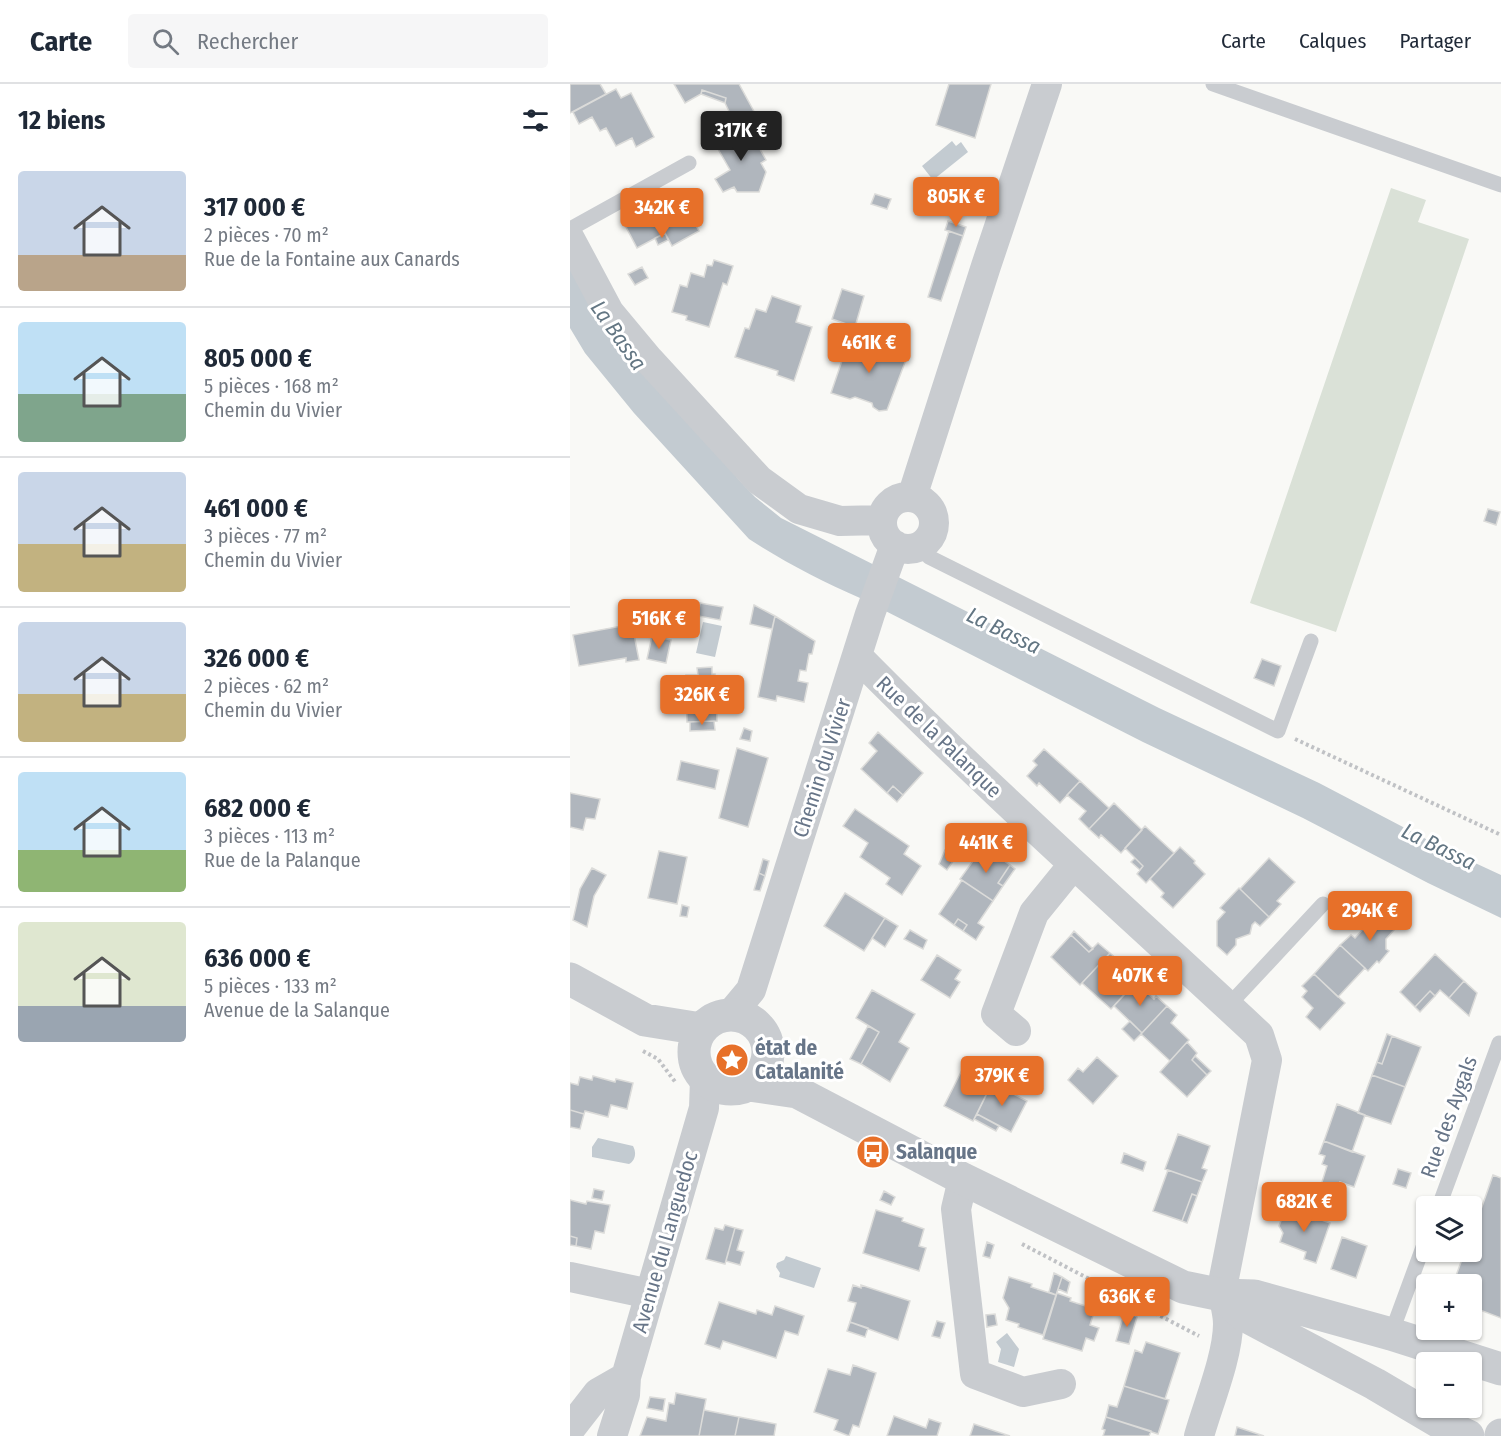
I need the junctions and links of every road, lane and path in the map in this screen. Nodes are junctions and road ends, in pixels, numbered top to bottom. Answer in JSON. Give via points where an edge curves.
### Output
{"nodes":[{"id":1,"x":1047,"y":84,"type":"edge"},
{"id":2,"x":1214,"y":84,"type":"edge"},
{"id":3,"x":689,"y":163,"type":"dead end"},
{"id":4,"x":1501,"y":185,"type":"edge"},
{"id":5,"x":570,"y":229,"type":"edge"},
{"id":6,"x":570,"y":239,"type":"edge"},
{"id":7,"x":912,"y":497,"type":"junction"},
{"id":8,"x":897,"y":543,"type":"junction"},
{"id":9,"x":1311,"y":641,"type":"dead end"},
{"id":10,"x":858,"y":657,"type":"junction"},
{"id":11,"x":1278,"y":732,"type":"junction"},
{"id":12,"x":1501,"y":835,"type":"edge"},
{"id":13,"x":1073,"y":865,"type":"junction"},
{"id":14,"x":1323,"y":904,"type":"dead end"},
{"id":15,"x":570,"y":979,"type":"edge"},
{"id":16,"x":1228,"y":1006,"type":"junction"},
{"id":17,"x":745,"y":1009,"type":"junction"},
{"id":18,"x":645,"y":1020,"type":"junction"},
{"id":19,"x":701,"y":1029,"type":"junction"},
{"id":20,"x":1016,"y":1031,"type":"dead end"},
{"id":21,"x":1499,"y":1043,"type":"dead end"},
{"id":22,"x":769,"y":1056,"type":"junction"},
{"id":23,"x":716,"y":1086,"type":"junction"},
{"id":24,"x":797,"y":1092,"type":"junction"},
{"id":25,"x":963,"y":1179,"type":"junction"},
{"id":26,"x":1443,"y":1196,"type":"edge"},
{"id":27,"x":1017,"y":1241,"type":"dead end"},
{"id":28,"x":1418,"y":1262,"type":"edge"},
{"id":29,"x":570,"y":1278,"type":"edge"},
{"id":30,"x":650,"y":1294,"type":"junction"},
{"id":31,"x":1222,"y":1295,"type":"junction"},
{"id":32,"x":1391,"y":1334,"type":"junction"},
{"id":33,"x":1225,"y":1348,"type":"junction"},
{"id":34,"x":1501,"y":1369,"type":"edge"},
{"id":35,"x":626,"y":1377,"type":"junction"},
{"id":36,"x":1062,"y":1384,"type":"dead end"},
{"id":37,"x":1374,"y":1384,"type":"junction"},
{"id":38,"x":570,"y":1429,"type":"edge"},
{"id":39,"x":612,"y":1436,"type":"edge"},
{"id":40,"x":1199,"y":1436,"type":"edge"},
{"id":41,"x":1468,"y":1436,"type":"edge"}],
"edges":[{"from":1,"to":7,"type":"street"},
{"from":2,"to":4,"type":"lane"},
{"from":3,"to":5,"type":"lane"},
{"from":6,"to":8,"type":"street","via":[[609,312],[759,480],[800,509]]},
{"from":7,"to":8,"type":"street","via":[[889,505]]},
{"from":7,"to":8,"type":"street","via":[[926,503],[934,517],[932,533]]},
{"from":8,"to":10,"type":"street","name":"Chemin du Vivier"},
{"from":8,"to":11,"type":"lane"},
{"from":9,"to":11,"type":"lane"},
{"from":10,"to":13,"type":"street","name":"Rue de la Palanque"},
{"from":10,"to":17,"type":"street","name":"Chemin du Vivier"},
{"from":11,"to":12,"type":"path"},
{"from":13,"to":16,"type":"street","name":"Rue de la Palanque"},
{"from":13,"to":20,"type":"street","via":[[1034,913],[996,1014]]},
{"from":14,"to":16,"type":"lane"},
{"from":15,"to":18,"type":"street"},
{"from":16,"to":31,"type":"street","name":"Rue de la Palanque","via":[[1259,1035],[1267,1060]]},
{"from":17,"to":19,"type":"street","via":[[720,1016]]},
{"from":17,"to":22,"type":"street","via":[[763,1031]]},
{"from":18,"to":19,"type":"street"},
{"from":18,"to":23,"type":"street"},
{"from":19,"to":23,"type":"street","via":[[694,1060]]},
{"from":21,"to":26,"type":"lane","name":"Rue des Aygals"},
{"from":22,"to":23,"type":"street","via":[[758,1078]]},
{"from":22,"to":24,"type":"street"},
{"from":23,"to":24,"type":"street"},
{"from":23,"to":30,"type":"street","name":"Avenue du Languedoc"},
{"from":24,"to":25,"type":"street"},
{"from":25,"to":31,"type":"street","via":[[1183,1287]]},
{"from":25,"to":36,"type":"street","via":[[956,1209],[975,1374],[1023,1392]]},
{"from":27,"to":33,"type":"path"},
{"from":28,"to":32,"type":"lane"},
{"from":29,"to":30,"type":"street"},
{"from":30,"to":35,"type":"street","name":"Avenue du Languedoc"},
{"from":31,"to":32,"type":"street","via":[[1254,1296]]},
{"from":31,"to":33,"type":"street","name":"Rue de la Palanque","via":[[1228,1323]]},
{"from":31,"to":37,"type":"street","via":[[1244,1315]]},
{"from":32,"to":34,"type":"street"},
{"from":32,"to":37,"type":"street"},
{"from":33,"to":40,"type":"street","name":"Rue de la Palanque"},
{"from":35,"to":38,"type":"street","via":[[598,1393]]},
{"from":35,"to":39,"type":"street","name":"Avenue du Languedoc"},
{"from":37,"to":41,"type":"street"}]}
